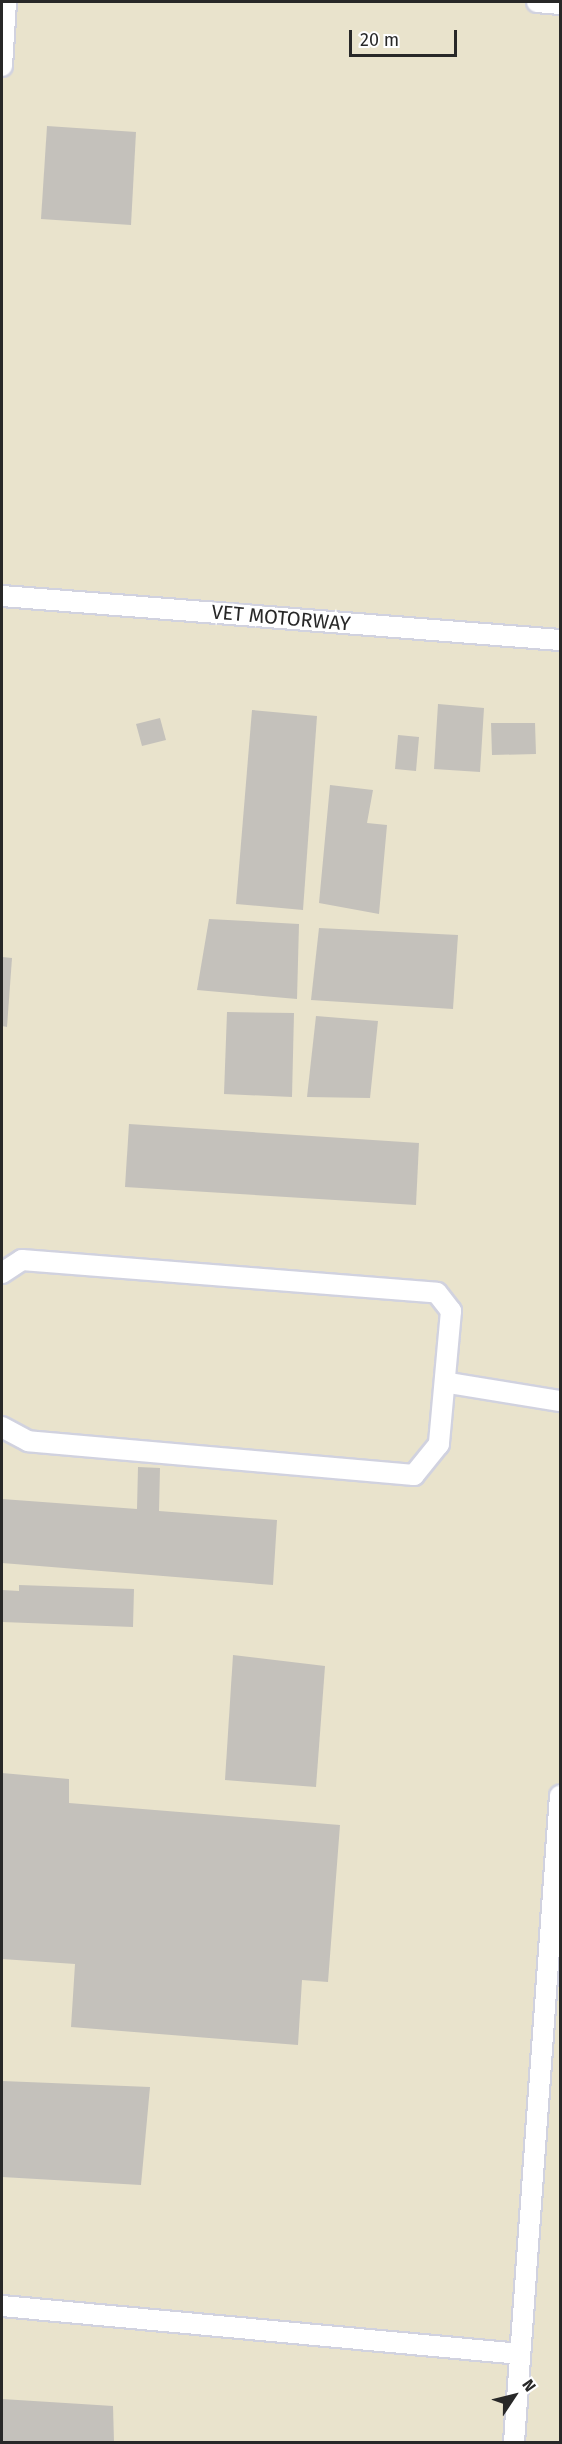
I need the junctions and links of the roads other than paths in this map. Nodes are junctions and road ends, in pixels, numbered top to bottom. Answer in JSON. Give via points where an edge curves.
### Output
{"nodes":[{"id":1,"x":6,"y":2,"type":"edge"},
{"id":2,"x":537,"y":2,"type":"edge"},
{"id":3,"x":561,"y":4,"type":"edge"},
{"id":4,"x":2,"y":66,"type":"edge"},
{"id":5,"x":2,"y":596,"type":"edge"},
{"id":6,"x":561,"y":640,"type":"edge"},
{"id":7,"x":2,"y":1273,"type":"edge"},
{"id":8,"x":449,"y":1383,"type":"junction"},
{"id":9,"x":561,"y":1401,"type":"edge"},
{"id":10,"x":2,"y":1426,"type":"edge"},
{"id":11,"x":561,"y":1796,"type":"edge"},
{"id":12,"x":2,"y":2306,"type":"edge"},
{"id":13,"x":520,"y":2354,"type":"junction"},
{"id":14,"x":514,"y":2442,"type":"edge"}],
"edges":[{"from":1,"to":4,"type":"lane"},
{"from":2,"to":3,"type":"lane"},
{"from":5,"to":6,"type":"lane","name":"VET MOTORWAY"},
{"from":7,"to":8,"type":"lane","via":[[22,1260],[437,1293],[451,1311]]},
{"from":8,"to":9,"type":"lane"},
{"from":8,"to":10,"type":"lane","via":[[439,1444],[414,1475],[28,1441]]},
{"from":11,"to":13,"type":"lane"},
{"from":12,"to":13,"type":"lane"},
{"from":13,"to":14,"type":"lane"}]}
